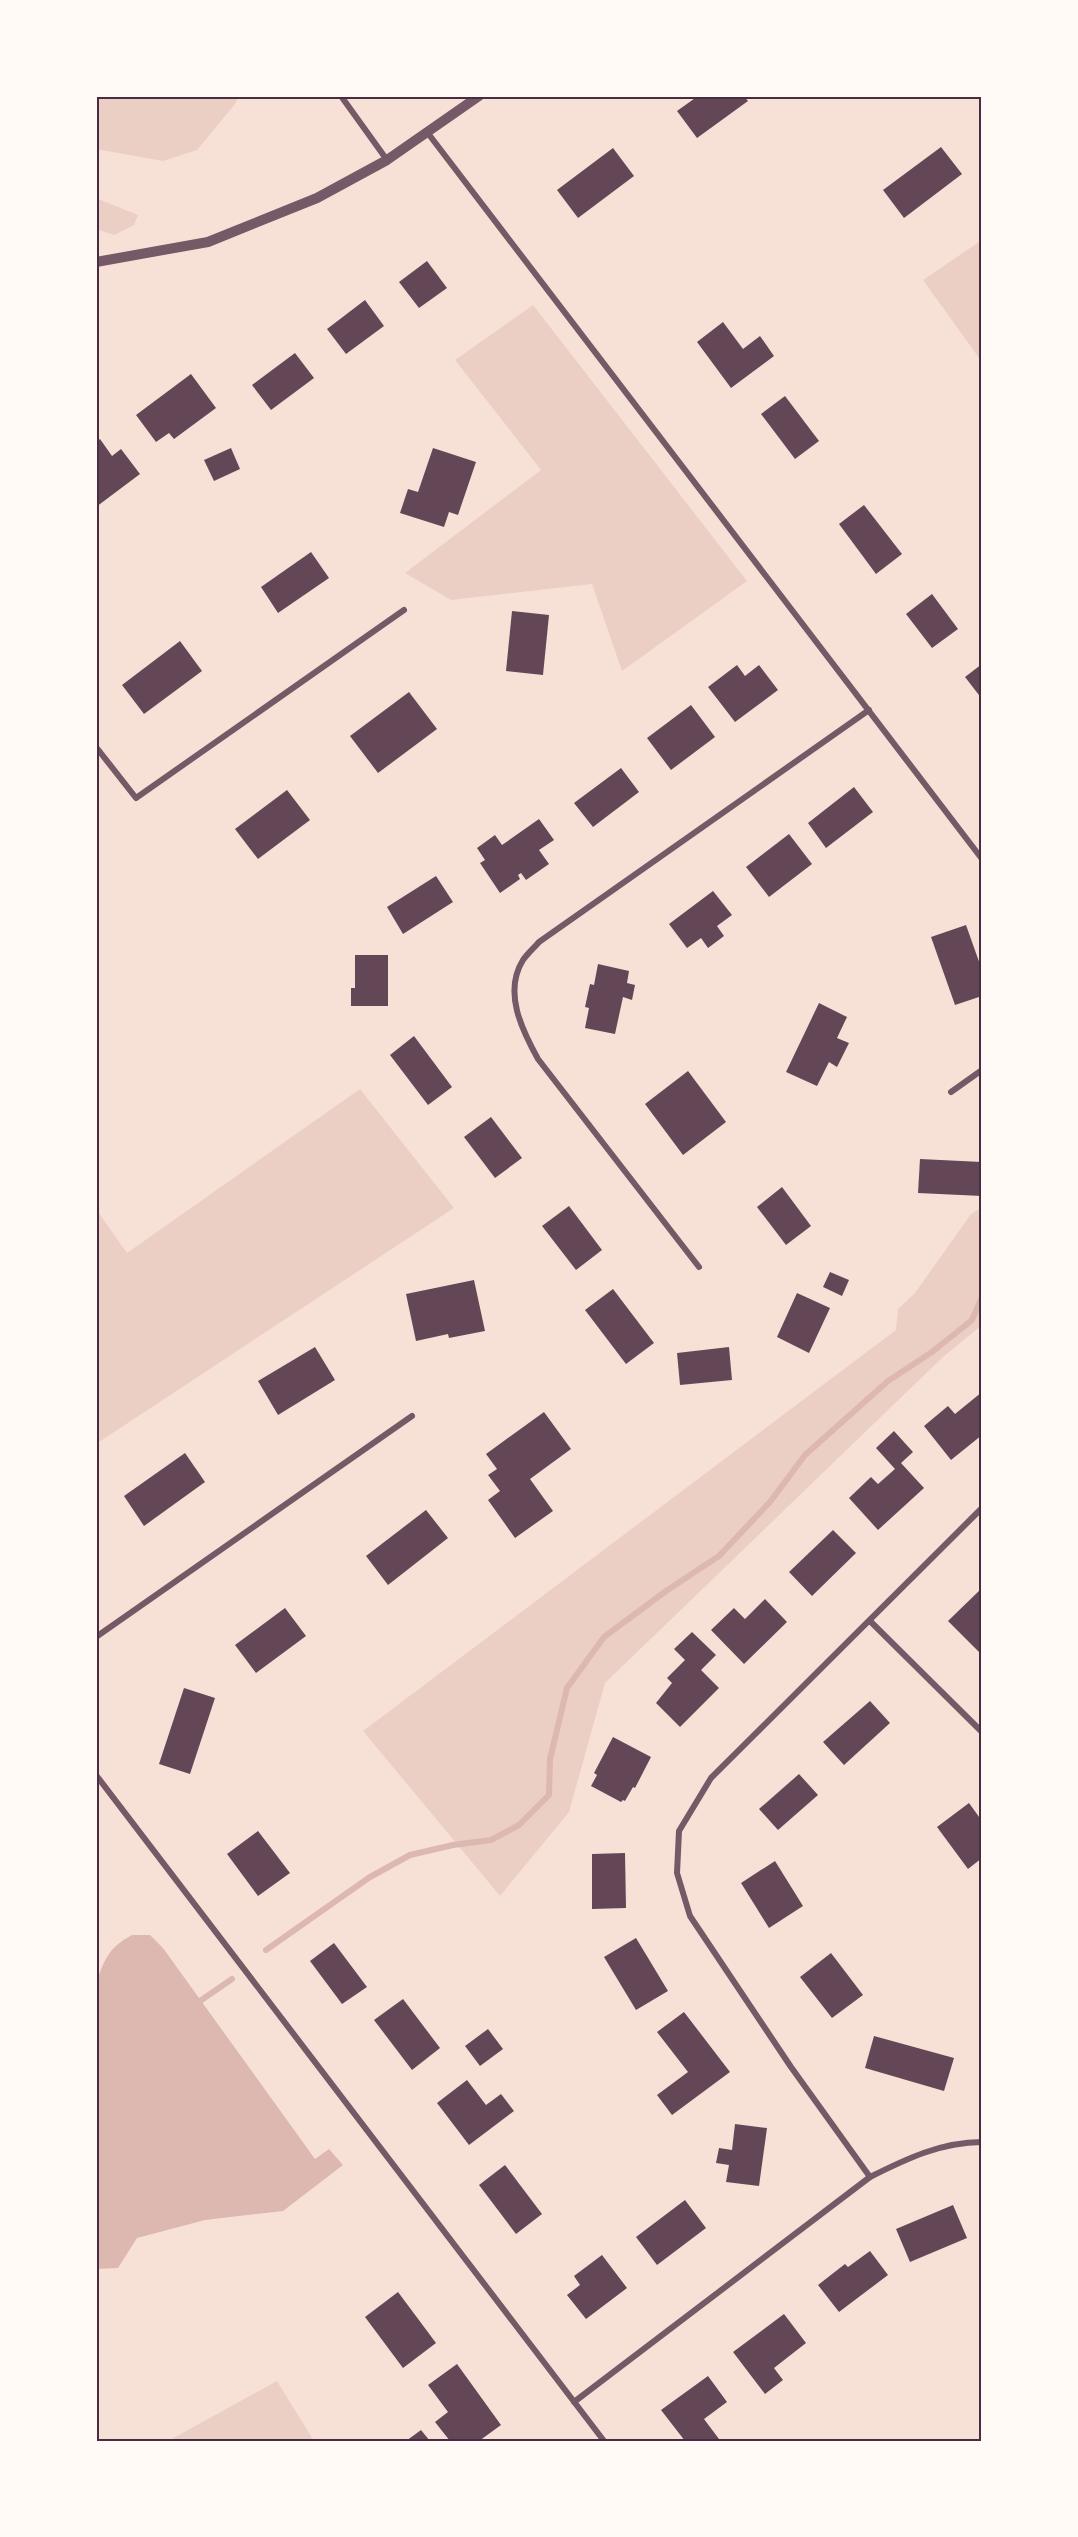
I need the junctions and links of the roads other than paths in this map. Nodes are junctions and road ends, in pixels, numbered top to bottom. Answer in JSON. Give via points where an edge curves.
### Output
{"nodes":[{"id":1,"x":340,"y":96,"type":"edge"},
{"id":2,"x":479,"y":96,"type":"edge"},
{"id":3,"x":427,"y":132,"type":"junction"},
{"id":4,"x":387,"y":160,"type":"junction"},
{"id":5,"x":96,"y":262,"type":"edge"},
{"id":6,"x":404,"y":610,"type":"dead end"},
{"id":7,"x":869,"y":710,"type":"junction"},
{"id":8,"x":96,"y":747,"type":"edge"},
{"id":9,"x":982,"y":859,"type":"edge"},
{"id":10,"x":982,"y":1070,"type":"edge"},
{"id":11,"x":951,"y":1092,"type":"dead end"},
{"id":12,"x":699,"y":1267,"type":"dead end"},
{"id":13,"x":412,"y":1416,"type":"dead end"},
{"id":14,"x":982,"y":1508,"type":"edge"},
{"id":15,"x":870,"y":1621,"type":"junction"},
{"id":16,"x":96,"y":1637,"type":"edge"},
{"id":17,"x":982,"y":1732,"type":"edge"},
{"id":18,"x":96,"y":1775,"type":"edge"},
{"id":19,"x":982,"y":2142,"type":"edge"},
{"id":20,"x":870,"y":2177,"type":"junction"},
{"id":21,"x":574,"y":2402,"type":"junction"},
{"id":22,"x":604,"y":2441,"type":"edge"}],
"edges":[{"from":1,"to":4,"type":"street"},
{"from":2,"to":3,"type":"street"},
{"from":3,"to":4,"type":"street"},
{"from":3,"to":7,"type":"street"},
{"from":4,"to":5,"type":"street","via":[[317,198],[208,242]]},
{"from":6,"to":8,"type":"street","via":[[136,798]]},
{"from":7,"to":9,"type":"street"},
{"from":7,"to":12,"type":"street","via":[[539,942],[522,961],[515,1006],[538,1059]]},
{"from":10,"to":11,"type":"street"},
{"from":13,"to":16,"type":"street"},
{"from":14,"to":15,"type":"street"},
{"from":15,"to":17,"type":"street"},
{"from":15,"to":20,"type":"street","via":[[711,1779],[679,1831],[677,1873],[690,1916]]},
{"from":18,"to":21,"type":"street"},
{"from":19,"to":20,"type":"street","via":[[943,2146],[907,2158]]},
{"from":20,"to":21,"type":"street"},
{"from":21,"to":22,"type":"street"}]}
